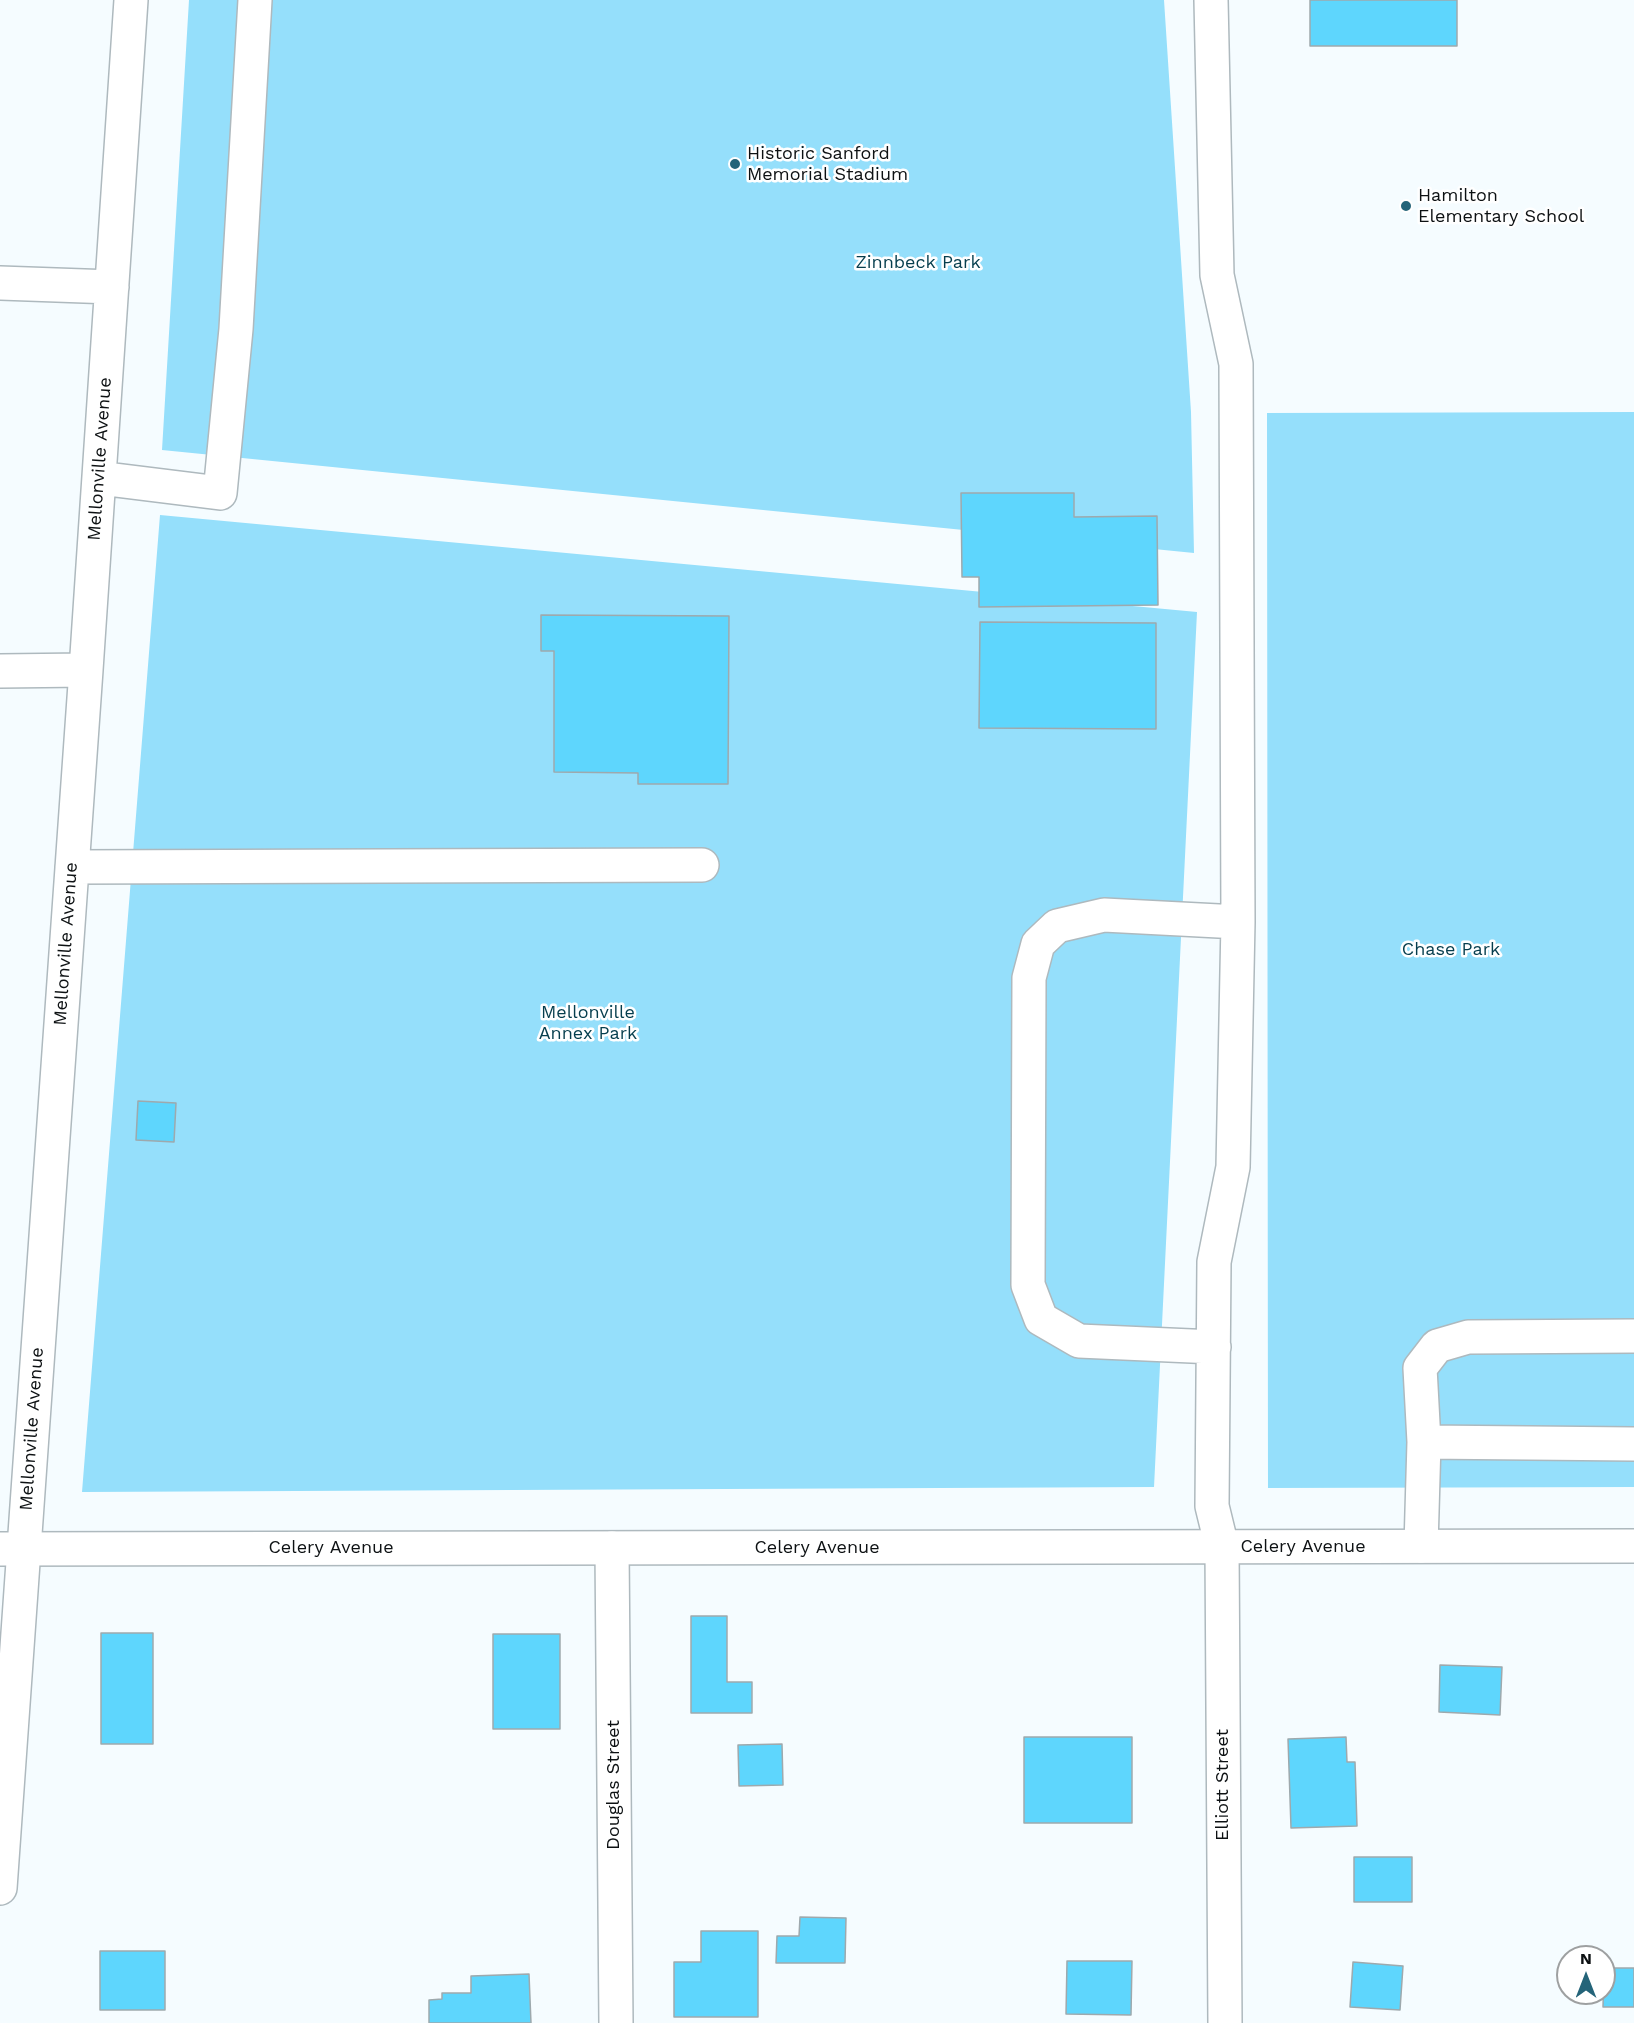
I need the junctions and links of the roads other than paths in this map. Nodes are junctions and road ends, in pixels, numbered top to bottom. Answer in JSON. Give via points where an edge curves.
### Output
{"nodes":[{"id":1,"x":130,"y":0,"type":"edge"},
{"id":2,"x":255,"y":0,"type":"edge"},
{"id":3,"x":1211,"y":0,"type":"edge"},
{"id":4,"x":0,"y":283,"type":"edge"},
{"id":5,"x":112,"y":287,"type":"junction"},
{"id":6,"x":99,"y":478,"type":"junction"},
{"id":7,"x":86,"y":670,"type":"junction"},
{"id":8,"x":0,"y":671,"type":"edge"},
{"id":9,"x":702,"y":865,"type":"dead end"},
{"id":10,"x":72,"y":867,"type":"junction"},
{"id":11,"x":1238,"y":922,"type":"junction"},
{"id":12,"x":1634,"y":1336,"type":"edge"},
{"id":13,"x":1214,"y":1347,"type":"junction"},
{"id":14,"x":1424,"y":1442,"type":"junction"},
{"id":15,"x":1634,"y":1444,"type":"edge"},
{"id":16,"x":1421,"y":1546,"type":"junction"},
{"id":17,"x":1634,"y":1546,"type":"edge"},
{"id":18,"x":1221,"y":1547,"type":"junction"},
{"id":19,"x":612,"y":1548,"type":"junction"},
{"id":20,"x":12,"y":1549,"type":"edge"},
{"id":21,"x":0,"y":1887,"type":"edge"},
{"id":22,"x":616,"y":2023,"type":"edge"},
{"id":23,"x":1225,"y":2023,"type":"edge"}],
"edges":[{"from":1,"to":5,"type":"street","name":"Mellonville Avenue"},
{"from":2,"to":6,"type":"street","via":[[236,329],[220,493]]},
{"from":3,"to":11,"type":"street","name":"Elliott Street","via":[[1216,275],[1236,364]]},
{"from":4,"to":5,"type":"street"},
{"from":5,"to":6,"type":"street","name":"Mellonville Avenue"},
{"from":6,"to":7,"type":"street","name":"Mellonville Avenue"},
{"from":7,"to":8,"type":"street"},
{"from":7,"to":10,"type":"street","name":"Mellonville Avenue"},
{"from":9,"to":10,"type":"street"},
{"from":10,"to":20,"type":"street","name":"Mellonville Avenue"},
{"from":11,"to":13,"type":"street","name":"Elliott Street","via":[[1233,1167],[1214,1262]]},
{"from":11,"to":13,"type":"street","via":[[1104,915],[1057,926],[1038,944],[1029,978],[1028,1285],[1041,1319],[1079,1341]]},
{"from":12,"to":14,"type":"street","via":[[1468,1337],[1437,1346],[1420,1368]]},
{"from":13,"to":18,"type":"street","name":"Elliott Street","via":[[1212,1506]]},
{"from":14,"to":15,"type":"street"},
{"from":14,"to":16,"type":"street"},
{"from":16,"to":17,"type":"street","name":"Celery Avenue"},
{"from":16,"to":18,"type":"street","name":"Celery Avenue"},
{"from":18,"to":19,"type":"street","name":"Celery Avenue"},
{"from":18,"to":23,"type":"street","name":"Elliott Street"},
{"from":19,"to":20,"type":"street","name":"Celery Avenue"},
{"from":19,"to":22,"type":"street","name":"Douglas Street"},
{"from":20,"to":21,"type":"street","name":"Mellonville Avenue"}]}
